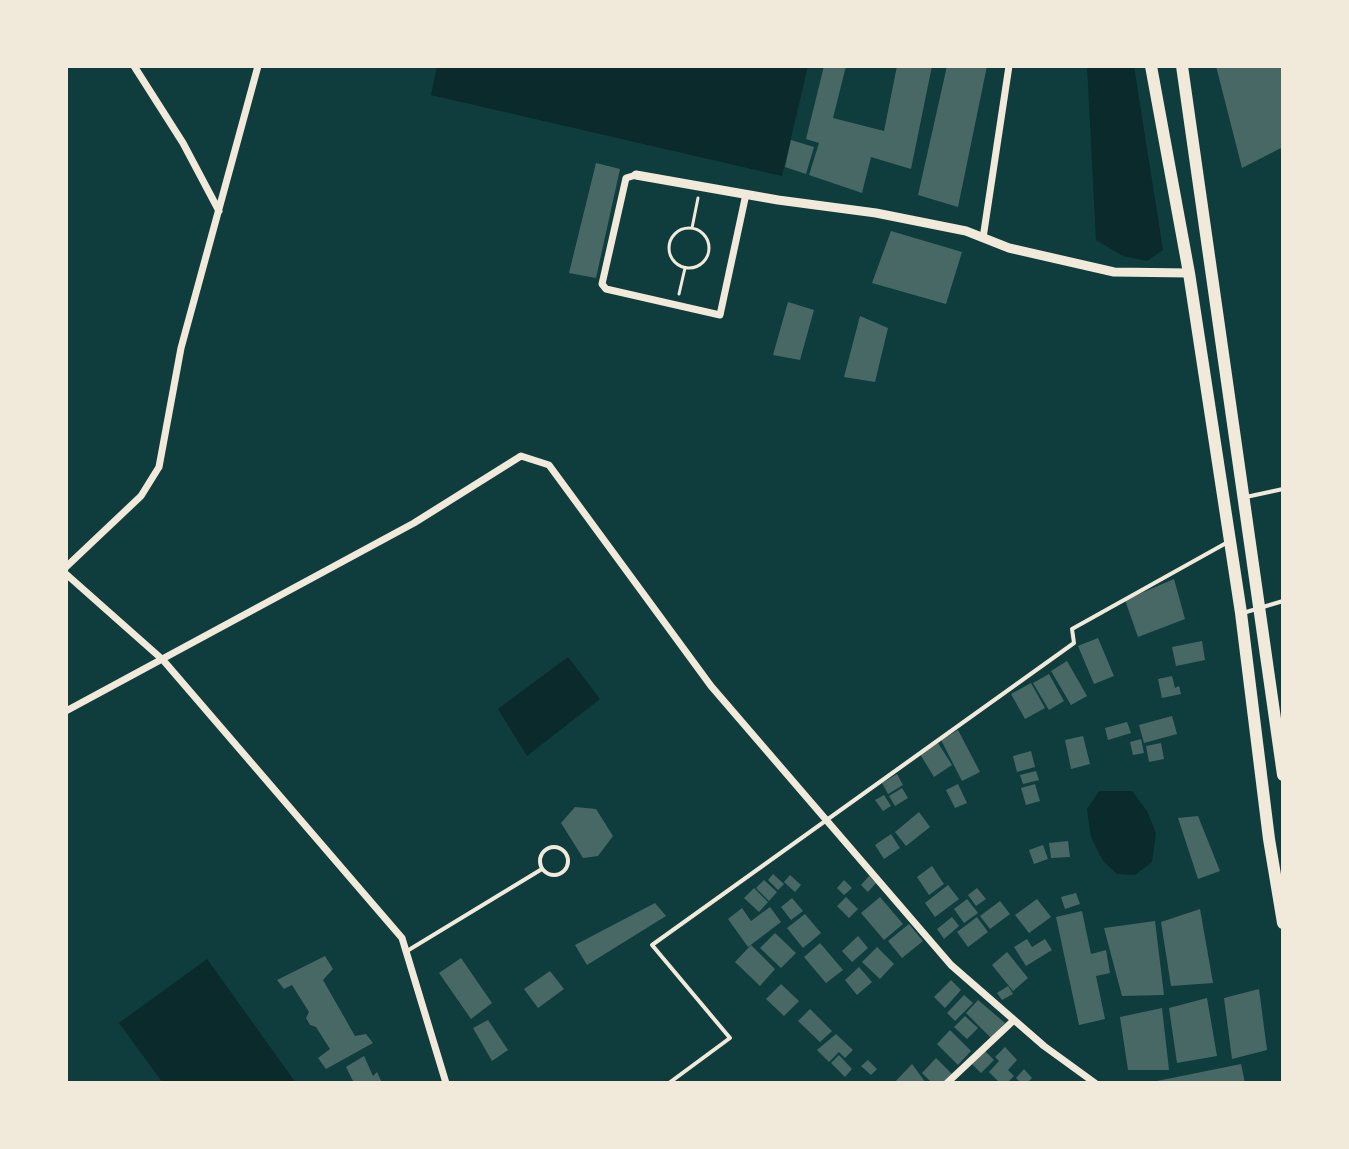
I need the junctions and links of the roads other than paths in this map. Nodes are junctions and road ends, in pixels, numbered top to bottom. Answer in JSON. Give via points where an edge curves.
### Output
{"nodes":[{"id":1,"x":134,"y":66,"type":"edge"},
{"id":2,"x":258,"y":66,"type":"edge"},
{"id":3,"x":1009,"y":66,"type":"edge"},
{"id":4,"x":1151,"y":66,"type":"edge"},
{"id":5,"x":1183,"y":67,"type":"edge"},
{"id":6,"x":636,"y":175,"type":"joint"},
{"id":7,"x":746,"y":194,"type":"junction"},
{"id":8,"x":219,"y":211,"type":"junction"},
{"id":9,"x":983,"y":238,"type":"junction"},
{"id":10,"x":1189,"y":273,"type":"junction"},
{"id":11,"x":1213,"y":278,"type":"junction"},
{"id":12,"x":1283,"y":489,"type":"edge"},
{"id":13,"x":1245,"y":497,"type":"junction"},
{"id":14,"x":1230,"y":541,"type":"junction"},
{"id":15,"x":66,"y":567,"type":"edge"},
{"id":16,"x":66,"y":574,"type":"edge"},
{"id":17,"x":1283,"y":601,"type":"edge"},
{"id":18,"x":1261,"y":609,"type":"junction"},
{"id":19,"x":1241,"y":613,"type":"junction"},
{"id":20,"x":163,"y":660,"type":"junction"},
{"id":21,"x":66,"y":711,"type":"edge"},
{"id":22,"x":1283,"y":775,"type":"edge"},
{"id":23,"x":827,"y":819,"type":"junction"},
{"id":24,"x":542,"y":869,"type":"junction"},
{"id":25,"x":1283,"y":923,"type":"edge"},
{"id":26,"x":406,"y":951,"type":"junction"},
{"id":27,"x":1014,"y":1020,"type":"junction"},
{"id":28,"x":446,"y":1083,"type":"edge"},
{"id":29,"x":669,"y":1083,"type":"edge"},
{"id":30,"x":947,"y":1083,"type":"edge"},
{"id":31,"x":1095,"y":1083,"type":"edge"}],
"edges":[{"from":1,"to":8,"type":"street"},
{"from":2,"to":8,"type":"street"},
{"from":3,"to":9,"type":"street"},
{"from":4,"to":10,"type":"highway"},
{"from":5,"to":11,"type":"highway"},
{"from":6,"to":7,"type":"street"},
{"from":6,"to":7,"type":"street","via":[[626,178],[602,284],[720,315]]},
{"from":7,"to":9,"type":"street","via":[[876,213]]},
{"from":8,"to":15,"type":"street","via":[[181,348],[159,467],[141,496]]},
{"from":9,"to":10,"type":"street","via":[[1114,272]]},
{"from":10,"to":11,"type":"highway"},
{"from":10,"to":14,"type":"highway"},
{"from":11,"to":13,"type":"highway"},
{"from":12,"to":13,"type":"lane"},
{"from":13,"to":18,"type":"highway"},
{"from":14,"to":19,"type":"highway"},
{"from":14,"to":23,"type":"lane","via":[[1072,629],[1074,643]]},
{"from":16,"to":20,"type":"street"},
{"from":17,"to":18,"type":"lane"},
{"from":18,"to":19,"type":"lane"},
{"from":18,"to":22,"type":"highway"},
{"from":19,"to":25,"type":"highway"},
{"from":20,"to":21,"type":"street"},
{"from":20,"to":23,"type":"street","via":[[414,523],[521,456],[549,465],[711,686]]},
{"from":20,"to":26,"type":"street","via":[[402,938]]},
{"from":23,"to":27,"type":"street","via":[[951,965]]},
{"from":23,"to":29,"type":"lane","via":[[652,945],[730,1038]]},
{"from":24,"to":24,"type":"lane","via":[[540,856],[546,849],[559,847],[566,853],[564,871],[550,875]]},
{"from":24,"to":26,"type":"lane"},
{"from":26,"to":28,"type":"street"},
{"from":27,"to":30,"type":"street"},
{"from":27,"to":31,"type":"street"}]}
